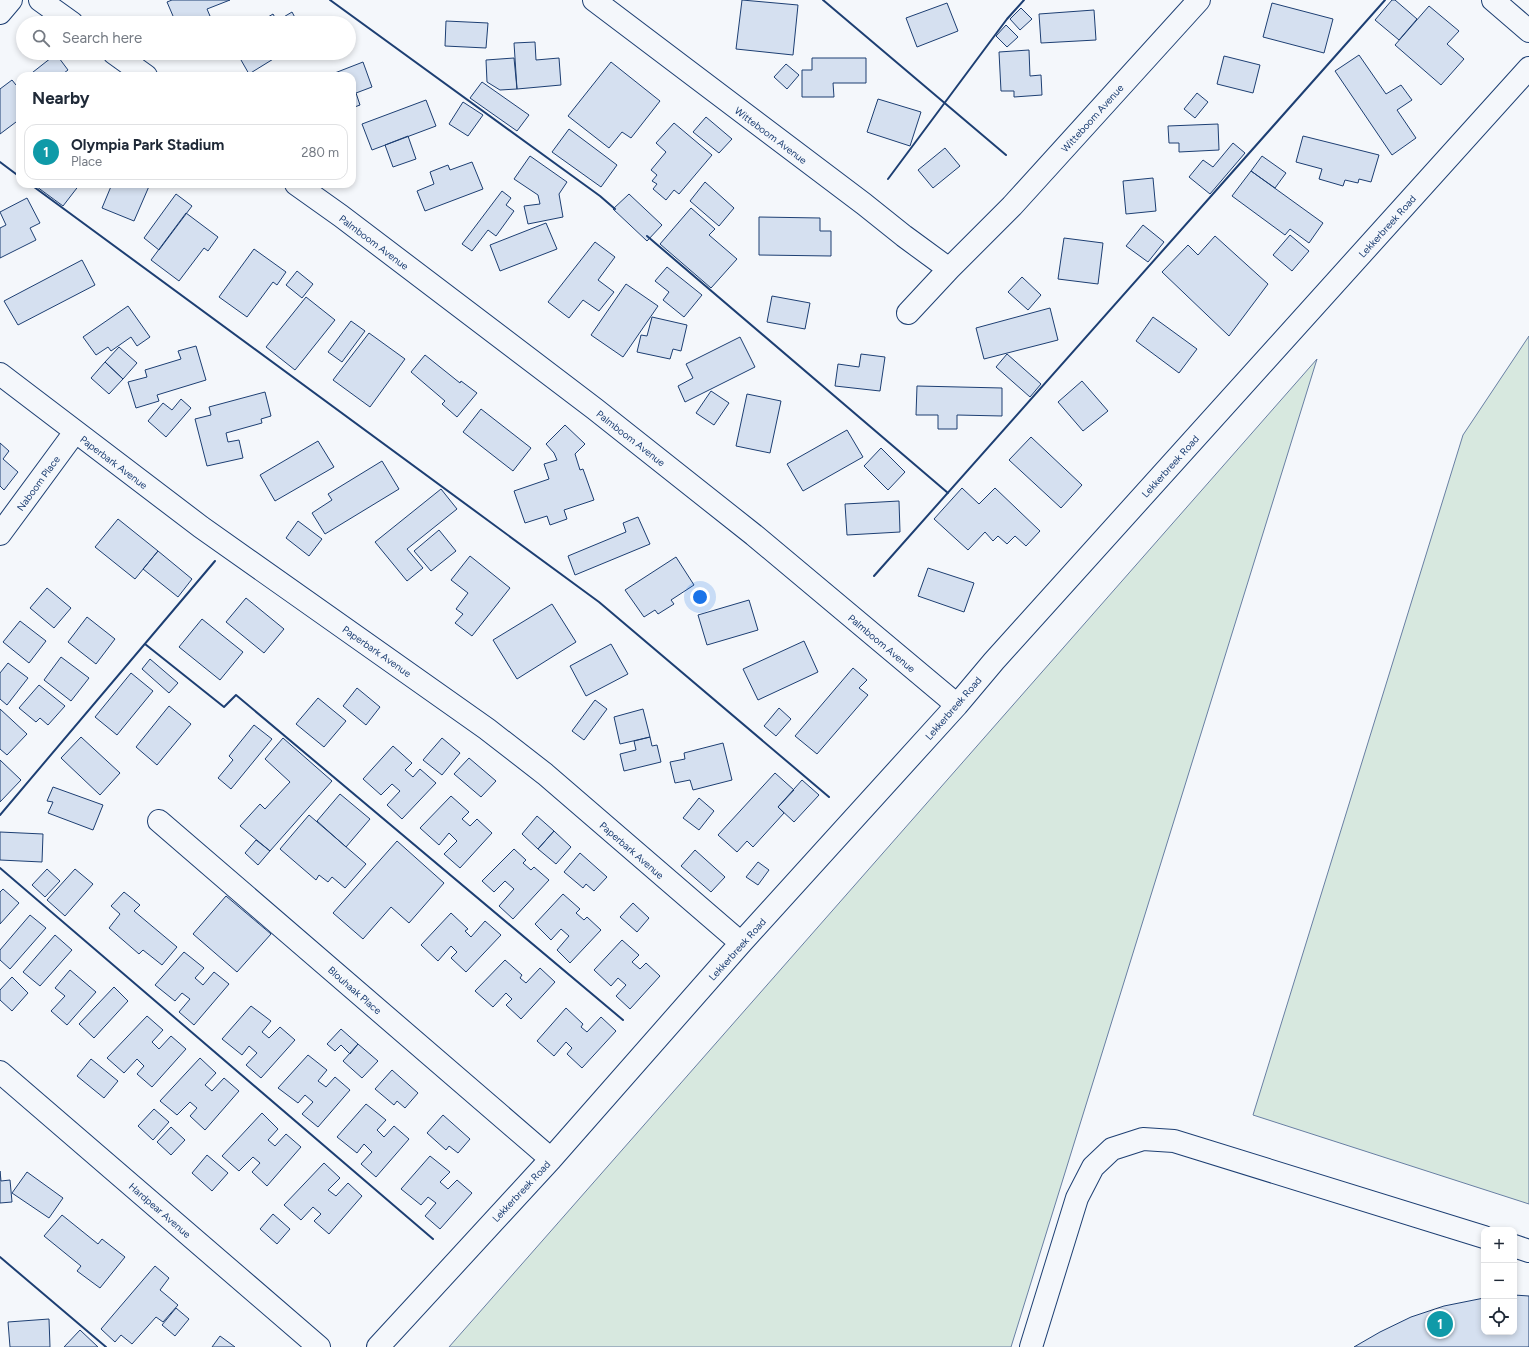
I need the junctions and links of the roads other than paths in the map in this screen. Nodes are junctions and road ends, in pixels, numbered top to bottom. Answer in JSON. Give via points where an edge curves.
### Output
{"nodes":[{"id":1,"x":11,"y":0,"type":"edge"},
{"id":2,"x":40,"y":0,"type":"edge"},
{"id":3,"x":594,"y":0,"type":"edge"},
{"id":4,"x":1199,"y":0,"type":"edge"},
{"id":5,"x":1493,"y":0,"type":"edge"},
{"id":6,"x":0,"y":13,"type":"edge"},
{"id":7,"x":62,"y":16,"type":"edge"},
{"id":8,"x":1529,"y":30,"type":"edge"},
{"id":9,"x":124,"y":60,"type":"edge"},
{"id":10,"x":1529,"y":68,"type":"edge"},
{"id":11,"x":140,"y":72,"type":"edge"},
{"id":12,"x":302,"y":188,"type":"edge"},
{"id":13,"x":949,"y":269,"type":"junction"},
{"id":14,"x":908,"y":313,"type":"dead end"},
{"id":15,"x":0,"y":374,"type":"edge"},
{"id":16,"x":75,"y":432,"type":"junction"},
{"id":17,"x":0,"y":534,"type":"edge"},
{"id":18,"x":957,"y":705,"type":"junction"},
{"id":19,"x":159,"y":821,"type":"dead end"},
{"id":20,"x":742,"y":943,"type":"junction"},
{"id":21,"x":0,"y":1072,"type":"edge"},
{"id":22,"x":551,"y":1159,"type":"junction"},
{"id":23,"x":1481,"y":1236,"type":"edge"},
{"id":24,"x":1517,"y":1247,"type":"edge"},
{"id":25,"x":1529,"y":1251,"type":"edge"},
{"id":26,"x":319,"y":1347,"type":"edge"},
{"id":27,"x":378,"y":1347,"type":"edge"},
{"id":28,"x":1031,"y":1347,"type":"edge"}],
"edges":[{"from":1,"to":6,"type":"street"},
{"from":2,"to":7,"type":"street"},
{"from":3,"to":13,"type":"street","name":"Witteboom Avenue"},
{"from":4,"to":13,"type":"street","name":"Witteboom Avenue","via":[[1012,206]]},
{"from":5,"to":8,"type":"street"},
{"from":9,"to":11,"type":"street"},
{"from":10,"to":18,"type":"street","name":"Lekkerbreek Road","via":[[994,660]]},
{"from":12,"to":18,"type":"street","name":"Palmboom Avenue","via":[[594,409],[754,535]]},
{"from":13,"to":14,"type":"street","name":"Witteboom Avenue"},
{"from":15,"to":16,"type":"street","name":"Paperbark Avenue"},
{"from":16,"to":17,"type":"street","name":"Naboom Place"},
{"from":16,"to":20,"type":"street","name":"Paperbark Avenue","via":[[201,527],[487,729],[545,774]]},
{"from":18,"to":20,"type":"street","name":"Lekkerbreek Road"},
{"from":19,"to":22,"type":"street","name":"Blouhaak Place"},
{"from":20,"to":22,"type":"street","name":"Lekkerbreek Road"},
{"from":21,"to":26,"type":"street","name":"Hardpear Avenue"},
{"from":22,"to":27,"type":"street","name":"Lekkerbreek Road"},
{"from":23,"to":28,"type":"street","via":[[1174,1141],[1143,1139],[1112,1149],[1092,1167],[1077,1198]]},
{"from":24,"to":25,"type":"street"}]}
